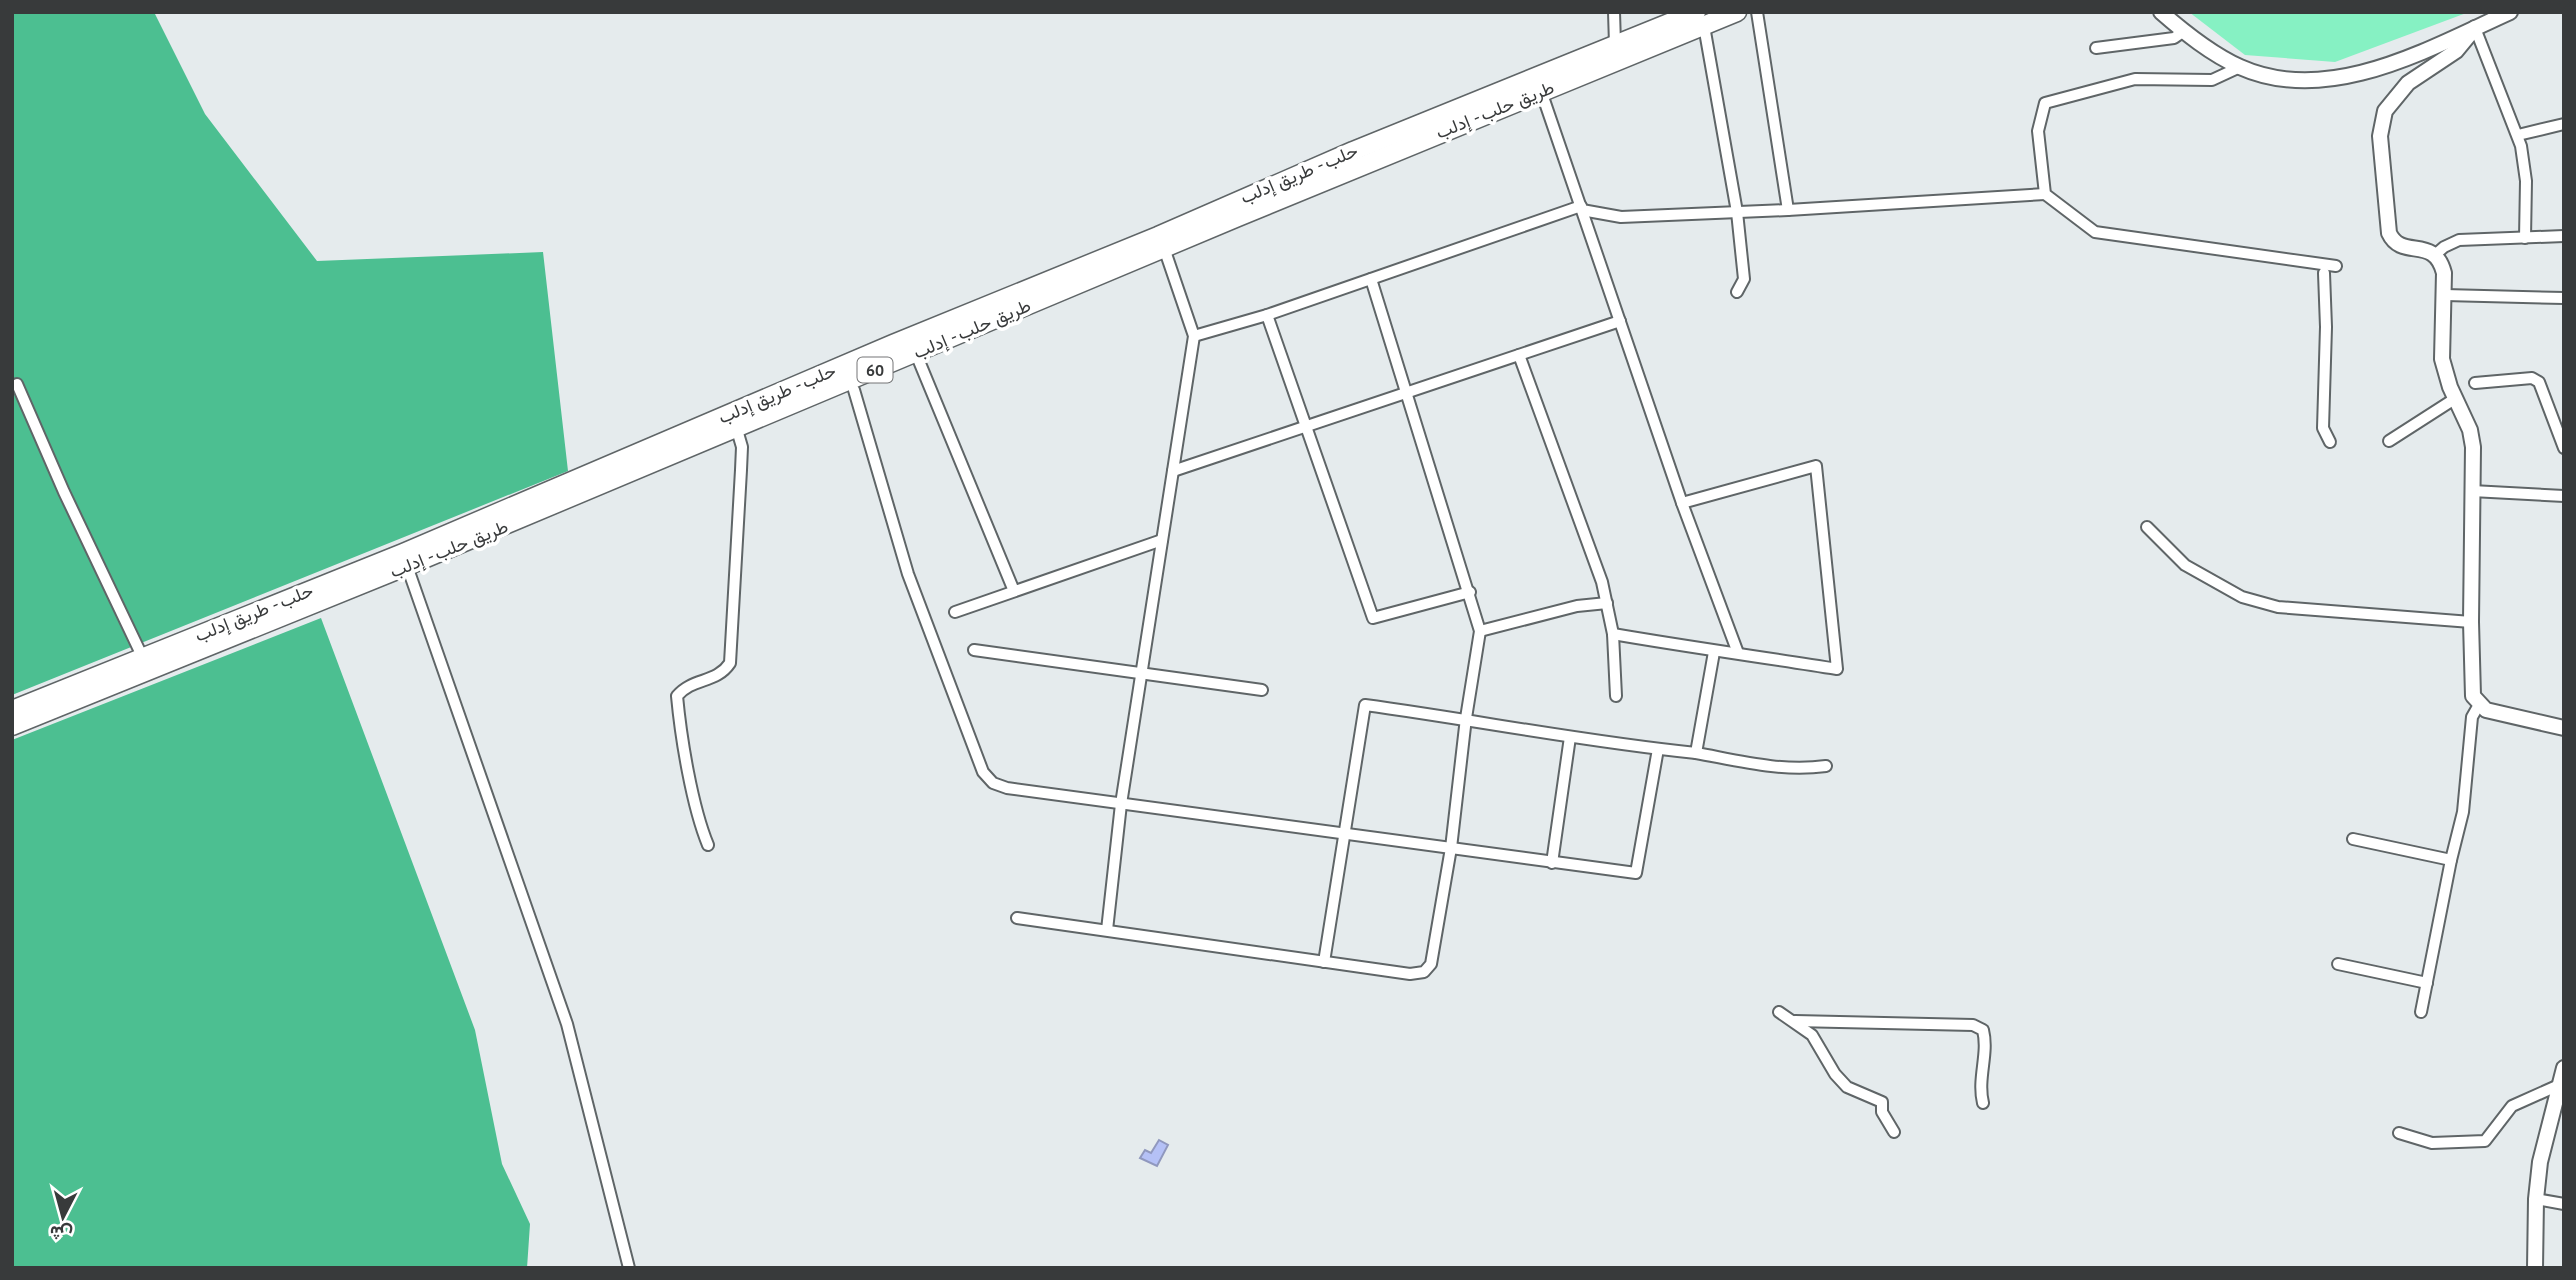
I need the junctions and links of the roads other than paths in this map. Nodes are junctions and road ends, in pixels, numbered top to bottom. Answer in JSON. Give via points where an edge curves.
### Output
{"nodes":[{"id":1,"x":1614,"y":12,"type":"edge"},
{"id":2,"x":1737,"y":12,"type":"edge"},
{"id":3,"x":1757,"y":12,"type":"edge"},
{"id":4,"x":2161,"y":12,"type":"edge"},
{"id":5,"x":2510,"y":12,"type":"edge"},
{"id":6,"x":1700,"y":19,"type":"edge"},
{"id":7,"x":2475,"y":28,"type":"junction"},
{"id":8,"x":2184,"y":31,"type":"junction"},
{"id":9,"x":1615,"y":44,"type":"junction"},
{"id":10,"x":2096,"y":48,"type":"dead end"},
{"id":11,"x":2240,"y":67,"type":"junction"},
{"id":12,"x":1541,"y":91,"type":"junction"},
{"id":13,"x":2564,"y":124,"type":"edge"},
{"id":14,"x":2518,"y":135,"type":"junction"},
{"id":15,"x":2045,"y":194,"type":"junction"},
{"id":16,"x":1581,"y":208,"type":"junction"},
{"id":17,"x":1788,"y":210,"type":"junction"},
{"id":18,"x":1737,"y":212,"type":"junction"},
{"id":19,"x":2564,"y":236,"type":"edge"},
{"id":20,"x":2525,"y":238,"type":"junction"},
{"id":21,"x":1161,"y":242,"type":"junction"},
{"id":22,"x":2436,"y":254,"type":"junction"},
{"id":23,"x":2336,"y":266,"type":"dead end"},
{"id":24,"x":2325,"y":273,"type":"dead end"},
{"id":25,"x":1371,"y":279,"type":"junction"},
{"id":26,"x":1737,"y":292,"type":"dead end"},
{"id":27,"x":2445,"y":295,"type":"junction"},
{"id":28,"x":2564,"y":298,"type":"edge"},
{"id":29,"x":1267,"y":315,"type":"junction"},
{"id":30,"x":1620,"y":321,"type":"junction"},
{"id":31,"x":1194,"y":336,"type":"junction"},
{"id":32,"x":1519,"y":355,"type":"junction"},
{"id":33,"x":919,"y":361,"type":"dead end"},
{"id":34,"x":2474,"y":383,"type":"dead end"},
{"id":35,"x":17,"y":384,"type":"dead end"},
{"id":36,"x":854,"y":390,"type":"dead end"},
{"id":37,"x":1407,"y":393,"type":"junction"},
{"id":38,"x":2456,"y":398,"type":"junction"},
{"id":39,"x":734,"y":421,"type":"junction"},
{"id":40,"x":1306,"y":427,"type":"junction"},
{"id":41,"x":2389,"y":441,"type":"dead end"},
{"id":42,"x":2330,"y":442,"type":"dead end"},
{"id":43,"x":2564,"y":448,"type":"edge"},
{"id":44,"x":1173,"y":471,"type":"junction"},
{"id":45,"x":2472,"y":491,"type":"junction"},
{"id":46,"x":2564,"y":496,"type":"edge"},
{"id":47,"x":1682,"y":503,"type":"junction"},
{"id":48,"x":2147,"y":527,"type":"dead end"},
{"id":49,"x":1162,"y":540,"type":"junction"},
{"id":50,"x":405,"y":560,"type":"junction"},
{"id":51,"x":1014,"y":591,"type":"junction"},
{"id":52,"x":1470,"y":592,"type":"junction"},
{"id":53,"x":1608,"y":603,"type":"junction"},
{"id":54,"x":955,"y":612,"type":"dead end"},
{"id":55,"x":2471,"y":622,"type":"junction"},
{"id":56,"x":1480,"y":631,"type":"junction"},
{"id":57,"x":1613,"y":634,"type":"junction"},
{"id":58,"x":974,"y":650,"type":"dead end"},
{"id":59,"x":1714,"y":652,"type":"junction"},
{"id":60,"x":1738,"y":653,"type":"junction"},
{"id":61,"x":143,"y":658,"type":"junction"},
{"id":62,"x":1142,"y":674,"type":"junction"},
{"id":63,"x":1262,"y":690,"type":"dead end"},
{"id":64,"x":1616,"y":696,"type":"dead end"},
{"id":65,"x":2480,"y":703,"type":"junction"},
{"id":66,"x":12,"y":709,"type":"edge"},
{"id":67,"x":1466,"y":718,"type":"junction"},
{"id":68,"x":12,"y":726,"type":"edge"},
{"id":69,"x":2564,"y":727,"type":"edge"},
{"id":70,"x":1570,"y":737,"type":"junction"},
{"id":71,"x":1658,"y":749,"type":"junction"},
{"id":72,"x":1696,"y":753,"type":"junction"},
{"id":73,"x":1826,"y":766,"type":"dead end"},
{"id":74,"x":1121,"y":804,"type":"junction"},
{"id":75,"x":1345,"y":833,"type":"junction"},
{"id":76,"x":2353,"y":839,"type":"dead end"},
{"id":77,"x":708,"y":845,"type":"dead end"},
{"id":78,"x":1451,"y":848,"type":"junction"},
{"id":79,"x":2451,"y":860,"type":"junction"},
{"id":80,"x":1552,"y":863,"type":"junction"},
{"id":81,"x":1017,"y":918,"type":"dead end"},
{"id":82,"x":1107,"y":930,"type":"junction"},
{"id":83,"x":1324,"y":962,"type":"junction"},
{"id":84,"x":2338,"y":964,"type":"dead end"},
{"id":85,"x":2427,"y":983,"type":"junction"},
{"id":86,"x":1779,"y":1012,"type":"dead end"},
{"id":87,"x":2421,"y":1013,"type":"dead end"},
{"id":88,"x":1796,"y":1021,"type":"junction"},
{"id":89,"x":2564,"y":1068,"type":"edge"},
{"id":90,"x":2559,"y":1085,"type":"junction"},
{"id":91,"x":1983,"y":1103,"type":"dead end"},
{"id":92,"x":1894,"y":1132,"type":"dead end"},
{"id":93,"x":2399,"y":1133,"type":"dead end"},
{"id":94,"x":2536,"y":1199,"type":"junction"},
{"id":95,"x":2564,"y":1204,"type":"edge"},
{"id":96,"x":629,"y":1268,"type":"edge"},
{"id":97,"x":2535,"y":1268,"type":"edge"}],
"edges":[{"from":1,"to":9,"type":"street"},
{"from":2,"to":6,"type":"highway","name":"طريق حلب - إدلب","number":"60"},
{"from":3,"to":17,"type":"street"},
{"from":4,"to":8,"type":"street"},
{"from":5,"to":7,"type":"street"},
{"from":6,"to":9,"type":"highway","name":"حلب - طريق إدلب","number":"60"},
{"from":6,"to":12,"type":"highway","name":"طريق حلب - إدلب","number":"60"},
{"from":6,"to":18,"type":"street"},
{"from":7,"to":11,"type":"street","via":[[2410,56],[2338,78],[2297,80]]},
{"from":7,"to":14,"type":"street"},
{"from":7,"to":22,"type":"street","via":[[2456,51],[2401,91],[2382,120],[2391,239]]},
{"from":8,"to":10,"type":"street","via":[[2174,38]]},
{"from":8,"to":11,"type":"street"},
{"from":9,"to":21,"type":"highway","name":"حلب - طريق إدلب","number":"60","via":[[1353,151]]},
{"from":11,"to":15,"type":"street","via":[[2211,80],[2135,79],[2045,103],[2038,131]]},
{"from":12,"to":16,"type":"street"},
{"from":12,"to":21,"type":"highway","name":"طريق حلب - إدلب","number":"60"},
{"from":13,"to":14,"type":"street"},
{"from":14,"to":20,"type":"street","via":[[2526,181]]},
{"from":15,"to":17,"type":"street"},
{"from":15,"to":23,"type":"street","via":[[2095,232]]},
{"from":16,"to":18,"type":"street","via":[[1621,217]]},
{"from":16,"to":25,"type":"street"},
{"from":16,"to":30,"type":"street"},
{"from":17,"to":18,"type":"street"},
{"from":18,"to":26,"type":"street","via":[[1744,279]]},
{"from":19,"to":20,"type":"street"},
{"from":20,"to":22,"type":"street","via":[[2459,240]]},
{"from":21,"to":31,"type":"street"},
{"from":21,"to":39,"type":"highway","name":"طريق حلب - إدلب","number":"60"},
{"from":22,"to":27,"type":"street","via":[[2444,272]]},
{"from":24,"to":42,"type":"street","via":[[2323,428]]},
{"from":25,"to":29,"type":"street"},
{"from":25,"to":37,"type":"street"},
{"from":27,"to":28,"type":"street"},
{"from":27,"to":38,"type":"street","via":[[2442,359]]},
{"from":29,"to":31,"type":"street"},
{"from":29,"to":40,"type":"street"},
{"from":30,"to":32,"type":"street"},
{"from":30,"to":47,"type":"street"},
{"from":31,"to":44,"type":"street"},
{"from":32,"to":37,"type":"street"},
{"from":32,"to":53,"type":"street"},
{"from":33,"to":51,"type":"street"},
{"from":34,"to":43,"type":"street","via":[[2532,378],[2539,382]]},
{"from":35,"to":61,"type":"street"},
{"from":36,"to":74,"type":"street","via":[[908,574],[983,772],[993,783],[1007,788]]},
{"from":37,"to":40,"type":"street"},
{"from":37,"to":52,"type":"street"},
{"from":38,"to":41,"type":"street"},
{"from":38,"to":45,"type":"street","via":[[2473,447]]},
{"from":39,"to":50,"type":"highway","name":"طريق حلب - إدلب","number":"60"},
{"from":39,"to":77,"type":"street","via":[[741,470],[730,663],[723,673],[684,688],[677,696],[700,827]]},
{"from":40,"to":44,"type":"street"},
{"from":40,"to":52,"type":"street","via":[[1373,618]]},
{"from":44,"to":49,"type":"street"},
{"from":45,"to":46,"type":"street"},
{"from":45,"to":55,"type":"street"},
{"from":47,"to":60,"type":"street"},
{"from":47,"to":60,"type":"street","via":[[1816,466],[1837,669]]},
{"from":48,"to":55,"type":"street","via":[[2185,565],[2242,597],[2278,607]]},
{"from":49,"to":51,"type":"street"},
{"from":49,"to":62,"type":"street"},
{"from":50,"to":61,"type":"highway","name":"حلب - طريق إدلب","number":"60"},
{"from":50,"to":68,"type":"highway","name":"طريق حلب - إدلب","number":"60"},
{"from":50,"to":96,"type":"street","via":[[567,1024]]},
{"from":51,"to":54,"type":"street"},
{"from":52,"to":56,"type":"street"},
{"from":53,"to":56,"type":"street"},
{"from":53,"to":57,"type":"street"},
{"from":55,"to":65,"type":"street","via":[[2473,696]]},
{"from":56,"to":67,"type":"street"},
{"from":57,"to":59,"type":"street"},
{"from":57,"to":64,"type":"street"},
{"from":58,"to":62,"type":"street"},
{"from":59,"to":60,"type":"street"},
{"from":59,"to":72,"type":"street"},
{"from":61,"to":66,"type":"highway","name":"حلب - طريق إدلب","number":"60"},
{"from":62,"to":63,"type":"street"},
{"from":62,"to":74,"type":"street"},
{"from":65,"to":69,"type":"street","via":[[2486,710]]},
{"from":65,"to":79,"type":"street","via":[[2472,717],[2463,812]]},
{"from":67,"to":70,"type":"street"},
{"from":67,"to":75,"type":"street","via":[[1365,705]]},
{"from":67,"to":78,"type":"street"},
{"from":70,"to":71,"type":"street"},
{"from":70,"to":80,"type":"street"},
{"from":71,"to":72,"type":"street"},
{"from":71,"to":80,"type":"street","via":[[1636,873]]},
{"from":72,"to":73,"type":"street","via":[[1779,768]]},
{"from":74,"to":75,"type":"street"},
{"from":74,"to":82,"type":"street"},
{"from":75,"to":78,"type":"street"},
{"from":75,"to":83,"type":"street"},
{"from":76,"to":79,"type":"street"},
{"from":78,"to":80,"type":"street"},
{"from":78,"to":83,"type":"street","via":[[1431,964],[1424,972]]},
{"from":79,"to":85,"type":"street"},
{"from":81,"to":82,"type":"street"},
{"from":82,"to":83,"type":"street"},
{"from":84,"to":85,"type":"street"},
{"from":85,"to":87,"type":"street"},
{"from":86,"to":88,"type":"street"},
{"from":88,"to":91,"type":"street","via":[[1973,1025],[1983,1030],[1985,1040],[1979,1088]]},
{"from":88,"to":92,"type":"street","via":[[1812,1035],[1847,1087],[1882,1102],[1882,1112]]},
{"from":89,"to":90,"type":"street"},
{"from":90,"to":93,"type":"street","via":[[2512,1107],[2486,1142],[2432,1143]]},
{"from":90,"to":94,"type":"street"},
{"from":94,"to":95,"type":"street"},
{"from":94,"to":97,"type":"street"}]}
